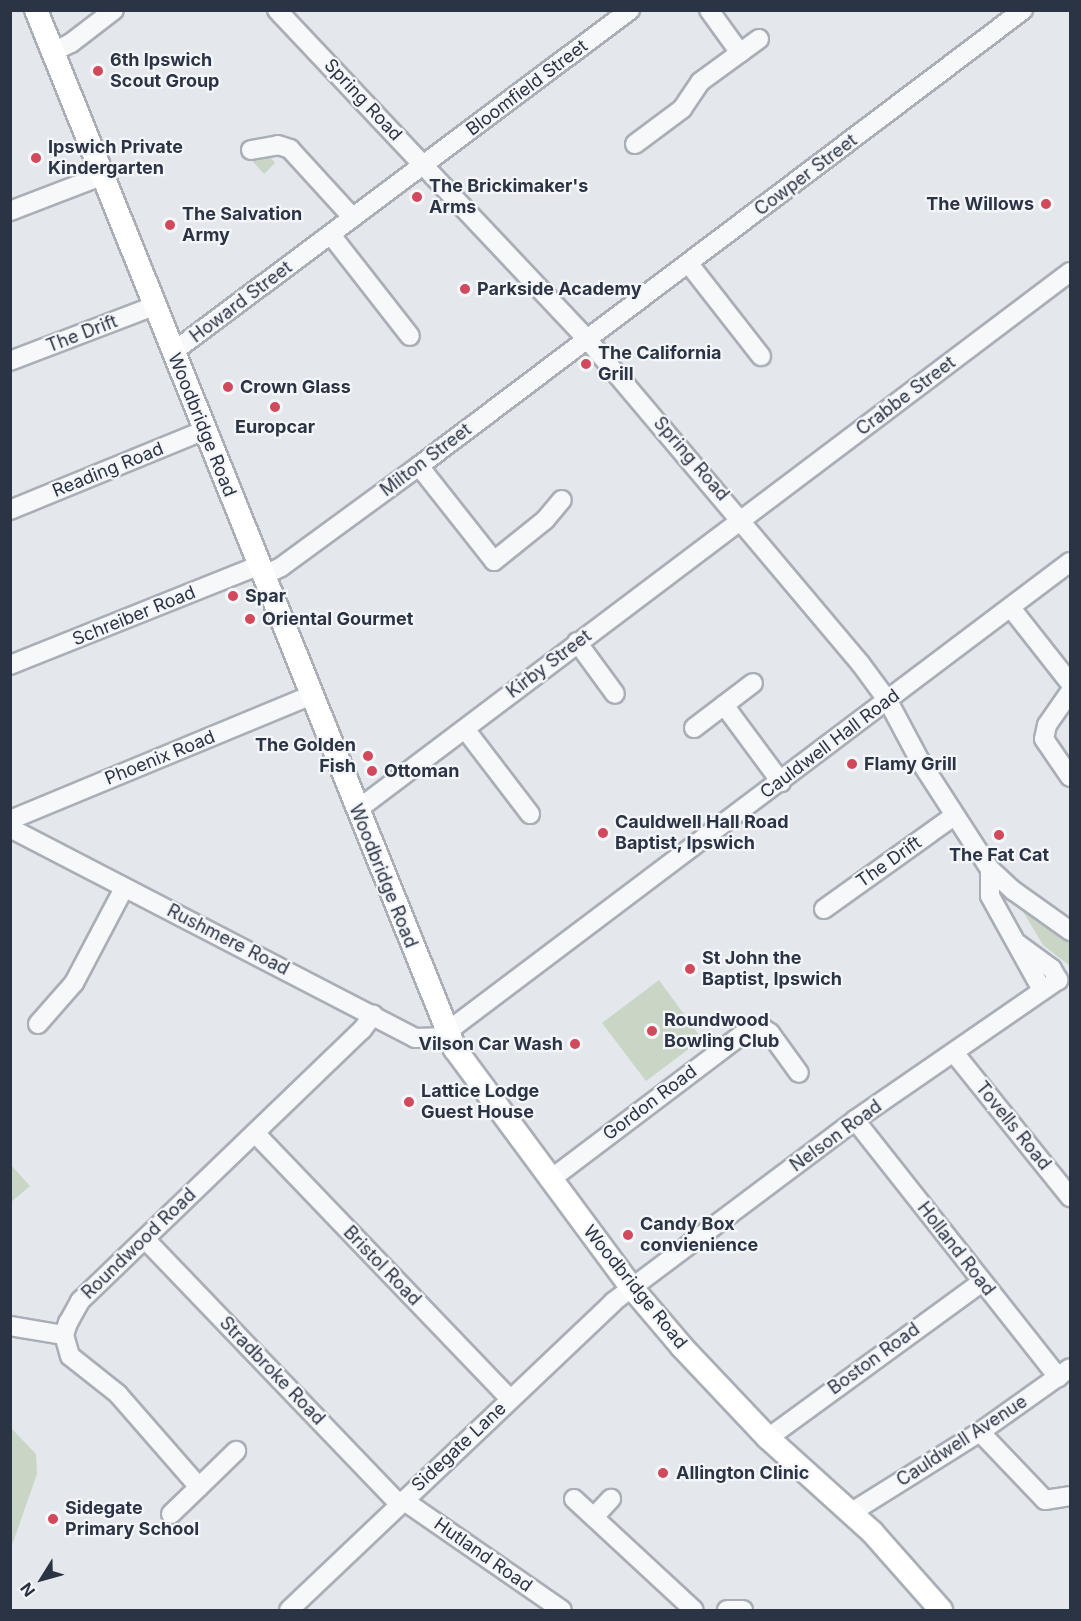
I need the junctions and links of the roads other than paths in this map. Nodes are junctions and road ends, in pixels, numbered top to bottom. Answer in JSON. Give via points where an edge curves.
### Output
{"nodes":[{"id":1,"x":36,"y":10,"type":"edge"},
{"id":2,"x":114,"y":10,"type":"edge"},
{"id":3,"x":277,"y":10,"type":"edge"},
{"id":4,"x":630,"y":10,"type":"edge"},
{"id":5,"x":710,"y":10,"type":"edge"},
{"id":6,"x":1023,"y":10,"type":"edge"},
{"id":7,"x":759,"y":39,"type":"dead end"},
{"id":8,"x":53,"y":52,"type":"junction"},
{"id":9,"x":741,"y":53,"type":"junction"},
{"id":10,"x":635,"y":144,"type":"dead end"},
{"id":11,"x":251,"y":150,"type":"dead end"},
{"id":12,"x":424,"y":165,"type":"junction"},
{"id":13,"x":104,"y":175,"type":"junction"},
{"id":14,"x":10,"y":211,"type":"edge"},
{"id":15,"x":353,"y":218,"type":"junction"},
{"id":16,"x":331,"y":235,"type":"junction"},
{"id":17,"x":688,"y":264,"type":"junction"},
{"id":18,"x":1071,"y":272,"type":"edge"},
{"id":19,"x":154,"y":306,"type":"junction"},
{"id":20,"x":410,"y":336,"type":"dead end"},
{"id":21,"x":587,"y":339,"type":"junction"},
{"id":22,"x":173,"y":352,"type":"junction"},
{"id":23,"x":761,"y":356,"type":"dead end"},
{"id":24,"x":10,"y":361,"type":"edge"},
{"id":25,"x":205,"y":430,"type":"junction"},
{"id":26,"x":419,"y":466,"type":"junction"},
{"id":27,"x":562,"y":500,"type":"dead end"},
{"id":28,"x":10,"y":510,"type":"edge"},
{"id":29,"x":742,"y":519,"type":"junction"},
{"id":30,"x":1071,"y":562,"type":"edge"},
{"id":31,"x":260,"y":571,"type":"junction"},
{"id":32,"x":1011,"y":608,"type":"junction"},
{"id":33,"x":577,"y":642,"type":"junction"},
{"id":34,"x":10,"y":665,"type":"edge"},
{"id":35,"x":753,"y":683,"type":"dead end"},
{"id":36,"x":1071,"y":683,"type":"edge"},
{"id":37,"x":1071,"y":692,"type":"edge"},
{"id":38,"x":615,"y":694,"type":"dead end"},
{"id":39,"x":310,"y":696,"type":"junction"},
{"id":40,"x":888,"y":701,"type":"junction"},
{"id":41,"x":724,"y":705,"type":"junction"},
{"id":42,"x":694,"y":728,"type":"dead end"},
{"id":43,"x":465,"y":729,"type":"junction"},
{"id":44,"x":1071,"y":777,"type":"edge"},
{"id":45,"x":781,"y":782,"type":"junction"},
{"id":46,"x":357,"y":810,"type":"junction"},
{"id":47,"x":530,"y":814,"type":"dead end"},
{"id":48,"x":954,"y":816,"type":"junction"},
{"id":49,"x":10,"y":820,"type":"edge"},
{"id":50,"x":10,"y":828,"type":"edge"},
{"id":51,"x":990,"y":868,"type":"junction"},
{"id":52,"x":124,"y":888,"type":"junction"},
{"id":53,"x":824,"y":909,"type":"dead end"},
{"id":54,"x":1071,"y":931,"type":"edge"},
{"id":55,"x":1018,"y":944,"type":"junction"},
{"id":56,"x":1064,"y":982,"type":"edge"},
{"id":57,"x":1041,"y":988,"type":"junction"},
{"id":58,"x":373,"y":1015,"type":"junction"},
{"id":59,"x":38,"y":1024,"type":"dead end"},
{"id":60,"x":447,"y":1035,"type":"junction"},
{"id":61,"x":955,"y":1054,"type":"junction"},
{"id":62,"x":800,"y":1073,"type":"dead end"},
{"id":63,"x":855,"y":1120,"type":"junction"},
{"id":64,"x":255,"y":1133,"type":"junction"},
{"id":65,"x":550,"y":1179,"type":"junction"},
{"id":66,"x":1071,"y":1197,"type":"edge"},
{"id":67,"x":145,"y":1239,"type":"junction"},
{"id":68,"x":982,"y":1282,"type":"junction"},
{"id":69,"x":632,"y":1288,"type":"junction"},
{"id":70,"x":10,"y":1326,"type":"edge"},
{"id":71,"x":64,"y":1335,"type":"junction"},
{"id":72,"x":1064,"y":1372,"type":"edge"},
{"id":73,"x":510,"y":1399,"type":"junction"},
{"id":74,"x":980,"y":1432,"type":"junction"},
{"id":75,"x":768,"y":1438,"type":"junction"},
{"id":76,"x":236,"y":1451,"type":"dead end"},
{"id":77,"x":199,"y":1487,"type":"junction"},
{"id":78,"x":1071,"y":1496,"type":"edge"},
{"id":79,"x":574,"y":1498,"type":"dead end"},
{"id":80,"x":611,"y":1499,"type":"dead end"},
{"id":81,"x":401,"y":1502,"type":"junction"},
{"id":82,"x":852,"y":1512,"type":"junction"},
{"id":83,"x":171,"y":1514,"type":"dead end"},
{"id":84,"x":594,"y":1517,"type":"junction"},
{"id":85,"x":289,"y":1611,"type":"edge"},
{"id":86,"x":562,"y":1611,"type":"edge"},
{"id":87,"x":694,"y":1611,"type":"edge"},
{"id":88,"x":727,"y":1611,"type":"edge"},
{"id":89,"x":743,"y":1611,"type":"edge"},
{"id":90,"x":941,"y":1611,"type":"edge"}],
"edges":[{"from":1,"to":8,"type":"main road","name":"Woodbridge Road"},
{"from":2,"to":8,"type":"street"},
{"from":3,"to":12,"type":"street","name":"Spring Road"},
{"from":4,"to":12,"type":"street","name":"Bloomfield Street"},
{"from":5,"to":9,"type":"street"},
{"from":6,"to":17,"type":"street","name":"Cowper Street"},
{"from":7,"to":9,"type":"street"},
{"from":8,"to":13,"type":"main road","name":"Woodbridge Road"},
{"from":9,"to":10,"type":"street","via":[[700,82],[682,109]]},
{"from":11,"to":15,"type":"street","via":[[278,145],[290,149]]},
{"from":12,"to":15,"type":"street","name":"Howard Street"},
{"from":12,"to":21,"type":"street","name":"Spring Road"},
{"from":13,"to":14,"type":"street"},
{"from":13,"to":19,"type":"main road","name":"Woodbridge Road"},
{"from":15,"to":16,"type":"street","name":"Howard Street"},
{"from":16,"to":20,"type":"street"},
{"from":16,"to":22,"type":"street","name":"Howard Street"},
{"from":17,"to":21,"type":"street","name":"Cowper Street"},
{"from":17,"to":23,"type":"street"},
{"from":18,"to":29,"type":"street","name":"Crabbe Street"},
{"from":19,"to":22,"type":"main road","name":"Woodbridge Road"},
{"from":19,"to":24,"type":"street","name":"The Drift"},
{"from":21,"to":26,"type":"street","name":"Milton Street"},
{"from":21,"to":29,"type":"street","name":"Spring Road"},
{"from":22,"to":25,"type":"main road","name":"Woodbridge Road"},
{"from":25,"to":28,"type":"street","name":"Reading Road"},
{"from":25,"to":31,"type":"main road","name":"Woodbridge Road"},
{"from":26,"to":27,"type":"street","via":[[494,561]]},
{"from":26,"to":31,"type":"street","name":"Milton Street","via":[[281,567]]},
{"from":29,"to":33,"type":"street","name":"Kirby Street"},
{"from":29,"to":40,"type":"street","name":"Spring Road"},
{"from":30,"to":32,"type":"street","name":"Cauldwell Hall Road"},
{"from":31,"to":34,"type":"street","name":"Schreiber Road"},
{"from":31,"to":39,"type":"main road","name":"Woodbridge Road"},
{"from":32,"to":36,"type":"street"},
{"from":32,"to":40,"type":"street","name":"Cauldwell Hall Road"},
{"from":33,"to":38,"type":"street"},
{"from":33,"to":43,"type":"street","name":"Kirby Street"},
{"from":35,"to":41,"type":"street"},
{"from":37,"to":44,"type":"street","via":[[1047,725],[1044,739]]},
{"from":39,"to":46,"type":"main road","name":"Woodbridge Road"},
{"from":39,"to":49,"type":"street","name":"Phoenix Road"},
{"from":40,"to":45,"type":"street","name":"Cauldwell Hall Road"},
{"from":40,"to":48,"type":"street","name":"Spring Road"},
{"from":41,"to":42,"type":"street"},
{"from":41,"to":45,"type":"street"},
{"from":43,"to":46,"type":"street","name":"Kirby Street"},
{"from":43,"to":47,"type":"street"},
{"from":45,"to":60,"type":"street","name":"Cauldwell Hall Road"},
{"from":46,"to":60,"type":"main road","name":"Woodbridge Road"},
{"from":48,"to":51,"type":"street","name":"Spring Road"},
{"from":48,"to":53,"type":"street","name":"The Drift"},
{"from":50,"to":52,"type":"street","name":"Rushmere Road"},
{"from":51,"to":54,"type":"street","name":"Spring Road","via":[[1014,891]]},
{"from":51,"to":55,"type":"street","name":"Nelson Road","via":[[990,896]]},
{"from":52,"to":58,"type":"street","name":"Rushmere Road"},
{"from":52,"to":59,"type":"street","via":[[74,983]]},
{"from":55,"to":56,"type":"street","name":"Nelson Road"},
{"from":55,"to":57,"type":"street","name":"Nelson Road"},
{"from":56,"to":57,"type":"street","name":"Nelson Road"},
{"from":57,"to":61,"type":"street","name":"Nelson Road"},
{"from":58,"to":60,"type":"street","name":"Rushmere Road","via":[[416,1038]]},
{"from":58,"to":64,"type":"street","name":"Roundwood Road"},
{"from":60,"to":65,"type":"main road","name":"Woodbridge Road"},
{"from":61,"to":63,"type":"street","name":"Nelson Road"},
{"from":61,"to":66,"type":"street","name":"Tovells Road"},
{"from":62,"to":65,"type":"street","name":"Gordon Road","via":[[770,1033],[761,1027],[751,1028]]},
{"from":63,"to":68,"type":"street","name":"Holland Road"},
{"from":63,"to":69,"type":"street","name":"Nelson Road"},
{"from":64,"to":67,"type":"street","name":"Roundwood Road"},
{"from":64,"to":73,"type":"street","name":"Bristol Road"},
{"from":65,"to":69,"type":"main road","name":"Woodbridge Road"},
{"from":67,"to":71,"type":"street","name":"Roundwood Road","via":[[80,1301]]},
{"from":67,"to":81,"type":"street","name":"Stradbroke Road"},
{"from":68,"to":72,"type":"street","name":"Holland Road"},
{"from":68,"to":75,"type":"street","name":"Boston Road"},
{"from":69,"to":73,"type":"street","name":"Sidegate Lane"},
{"from":69,"to":75,"type":"main road","name":"Woodbridge Road"},
{"from":70,"to":71,"type":"street"},
{"from":71,"to":77,"type":"street","via":[[70,1356],[118,1394]]},
{"from":72,"to":74,"type":"street","name":"Cauldwell Avenue"},
{"from":73,"to":81,"type":"street","name":"Sidegate Lane"},
{"from":74,"to":78,"type":"street","via":[[1045,1500]]},
{"from":74,"to":82,"type":"street","name":"Cauldwell Avenue"},
{"from":75,"to":82,"type":"main road","name":"Woodbridge Road"},
{"from":76,"to":77,"type":"street"},
{"from":77,"to":83,"type":"street"},
{"from":79,"to":84,"type":"street"},
{"from":80,"to":84,"type":"street"},
{"from":81,"to":85,"type":"street","name":"Sidegate Lane"},
{"from":81,"to":86,"type":"street","name":"Hutland Road"},
{"from":82,"to":90,"type":"main road","name":"Woodbridge Road"},
{"from":84,"to":87,"type":"street"},
{"from":88,"to":89,"type":"street"}]}
